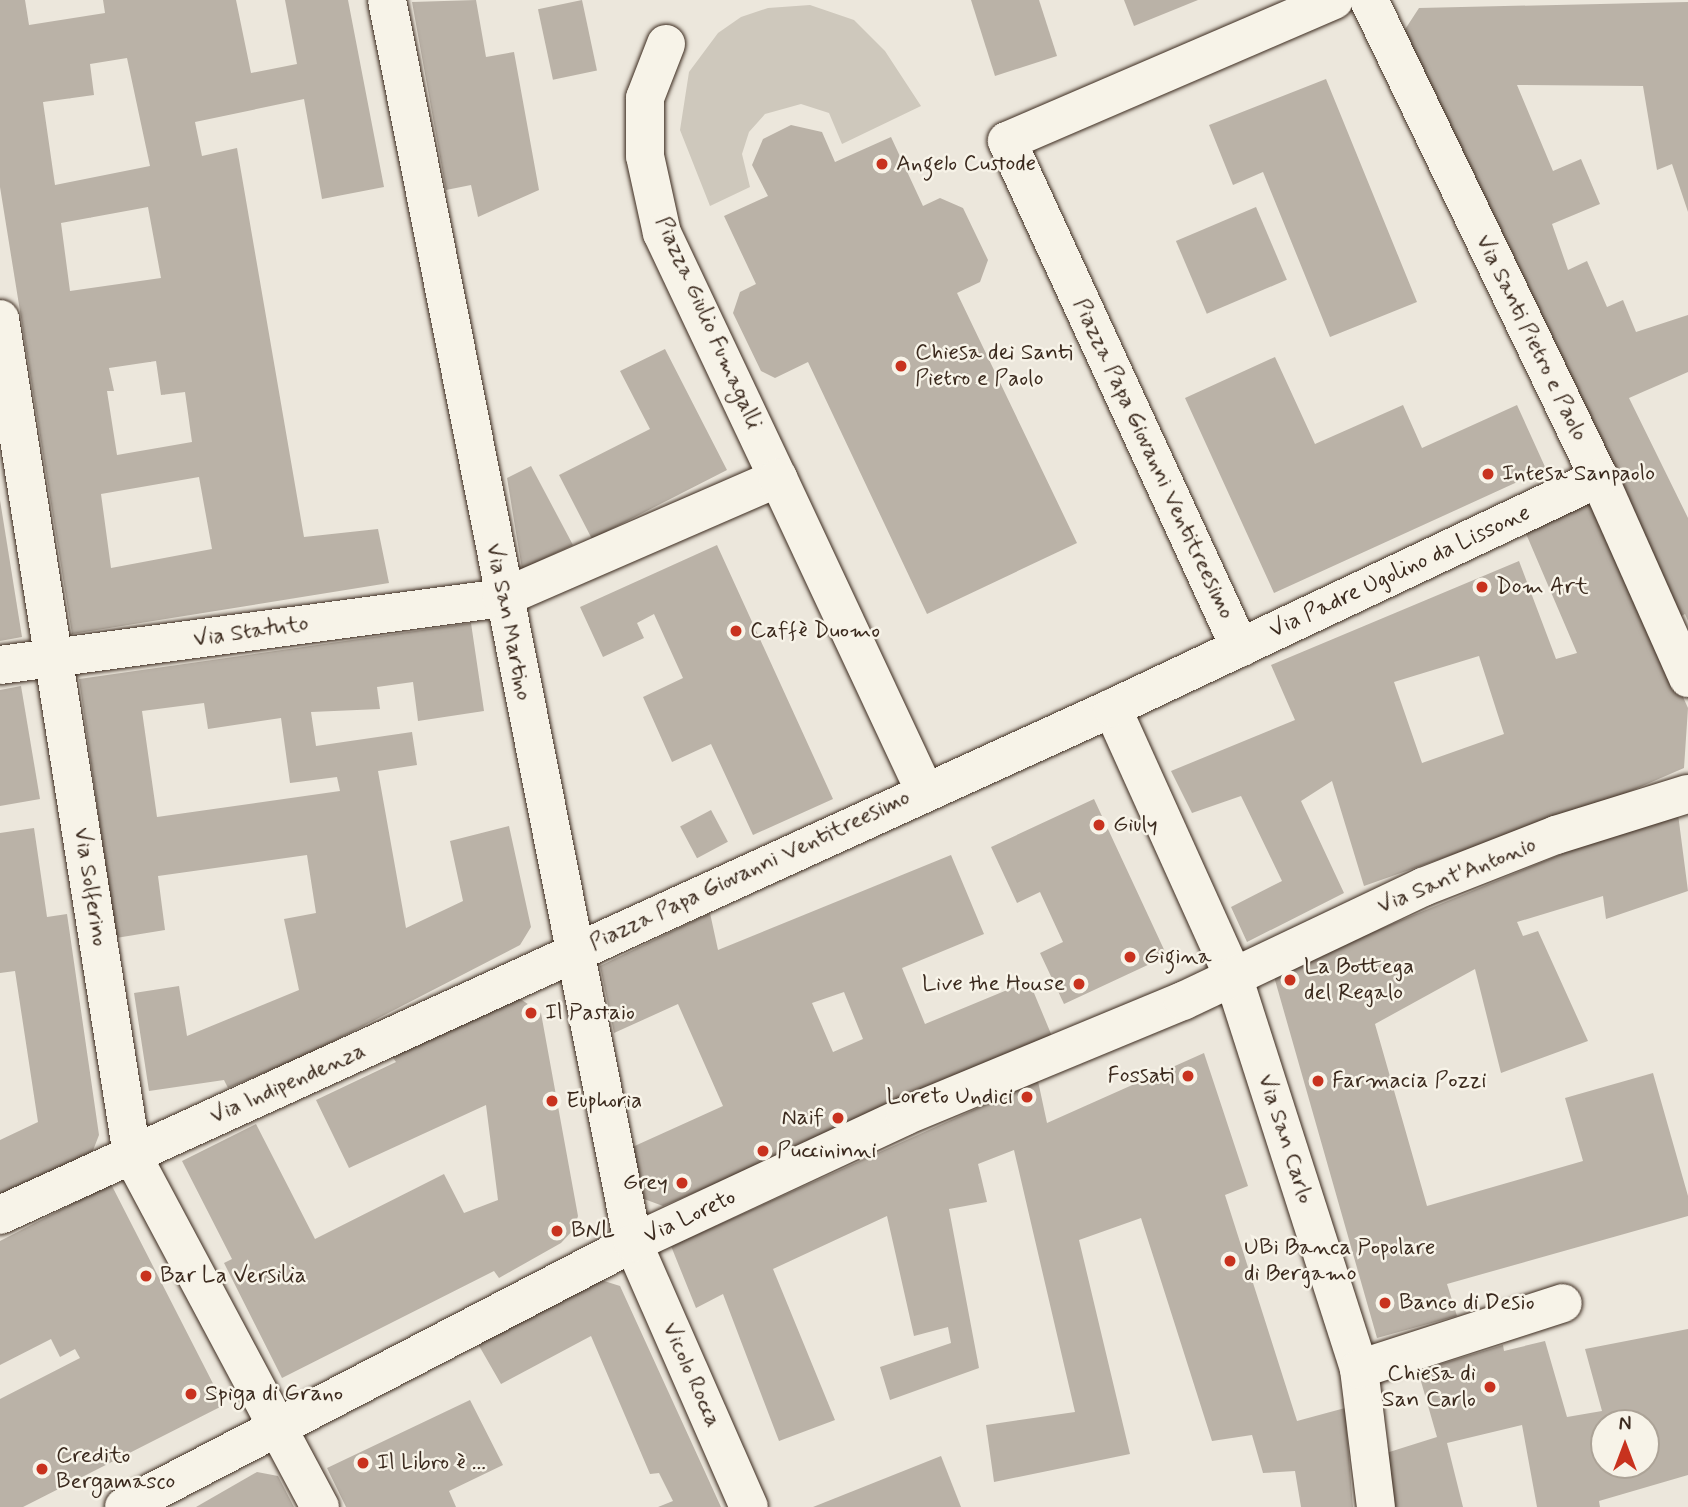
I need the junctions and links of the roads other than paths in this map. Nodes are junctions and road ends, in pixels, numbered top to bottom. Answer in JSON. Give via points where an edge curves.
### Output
{"nodes":[{"id":1,"x":387,"y":0,"type":"edge"},
{"id":2,"x":1334,"y":0,"type":"edge"},
{"id":3,"x":1369,"y":0,"type":"edge"},
{"id":4,"x":666,"y":44,"type":"dead end"},
{"id":5,"x":0,"y":319,"type":"edge"},
{"id":6,"x":778,"y":478,"type":"junction"},
{"id":7,"x":1599,"y":478,"type":"junction"},
{"id":8,"x":502,"y":598,"type":"junction"},
{"id":9,"x":1240,"y":649,"type":"junction"},
{"id":10,"x":54,"y":659,"type":"junction"},
{"id":11,"x":0,"y":665,"type":"edge"},
{"id":12,"x":1688,"y":678,"type":"edge"},
{"id":13,"x":1112,"y":708,"type":"junction"},
{"id":14,"x":924,"y":789,"type":"junction"},
{"id":15,"x":1688,"y":794,"type":"edge"},
{"id":16,"x":576,"y":953,"type":"junction"},
{"id":17,"x":1233,"y":976,"type":"junction"},
{"id":18,"x":132,"y":1155,"type":"junction"},
{"id":19,"x":0,"y":1214,"type":"edge"},
{"id":20,"x":633,"y":1243,"type":"junction"},
{"id":21,"x":1563,"y":1303,"type":"dead end"},
{"id":22,"x":1359,"y":1369,"type":"junction"},
{"id":23,"x":275,"y":1425,"type":"junction"},
{"id":24,"x":124,"y":1507,"type":"edge"},
{"id":25,"x":320,"y":1507,"type":"edge"},
{"id":26,"x":748,"y":1507,"type":"edge"},
{"id":27,"x":1376,"y":1507,"type":"edge"}],
"edges":[{"from":1,"to":8,"type":"street","name":"Via San Martino"},
{"from":2,"to":9,"type":"street","name":"Piazza Papa Giovanni Ventitreesimo","via":[[1007,141]]},
{"from":3,"to":7,"type":"street","name":"Via Santi Pietro e Paolo"},
{"from":4,"to":6,"type":"street","name":"Piazza Giulio Fumagalli","via":[[645,98],[645,156],[663,233]]},
{"from":5,"to":10,"type":"street","name":"Via Solferino"},
{"from":6,"to":8,"type":"street"},
{"from":6,"to":14,"type":"street","name":"Piazza Papa Giovanni Ventitreesimo"},
{"from":7,"to":9,"type":"street","name":"Via Padre Ugolino da Lissone"},
{"from":7,"to":12,"type":"street","name":"Via Santi Pietro e Paolo"},
{"from":8,"to":10,"type":"street","name":"Via Statuto"},
{"from":8,"to":16,"type":"street","name":"Via San Martino"},
{"from":9,"to":13,"type":"street","name":"Piazza Papa Giovanni Ventitreesimo"},
{"from":10,"to":11,"type":"street","name":"Via Statuto"},
{"from":10,"to":18,"type":"street","name":"Via Solferino"},
{"from":13,"to":14,"type":"street","name":"Piazza Papa Giovanni Ventitreesimo"},
{"from":13,"to":17,"type":"street"},
{"from":14,"to":16,"type":"street","name":"Piazza Papa Giovanni Ventitreesimo"},
{"from":15,"to":17,"type":"street","name":"Via Sant'Antonio","via":[[1556,835],[1423,887]]},
{"from":16,"to":18,"type":"street","name":"Via Indipendenza"},
{"from":16,"to":20,"type":"street","name":"Via San Martino"},
{"from":17,"to":20,"type":"street","name":"Via Loreto","via":[[905,1116]]},
{"from":17,"to":22,"type":"street","name":"Via San Carlo"},
{"from":18,"to":19,"type":"street","name":"Via Indipendenza"},
{"from":18,"to":23,"type":"street","name":"Via Solferino"},
{"from":20,"to":23,"type":"street","name":"Via Loreto"},
{"from":20,"to":26,"type":"street","name":"Vicolo Rocca"},
{"from":21,"to":22,"type":"street"},
{"from":22,"to":27,"type":"street","name":"Via San Carlo"},
{"from":23,"to":24,"type":"street","name":"Via Loreto"},
{"from":23,"to":25,"type":"street","name":"Via Solferino"}]}
